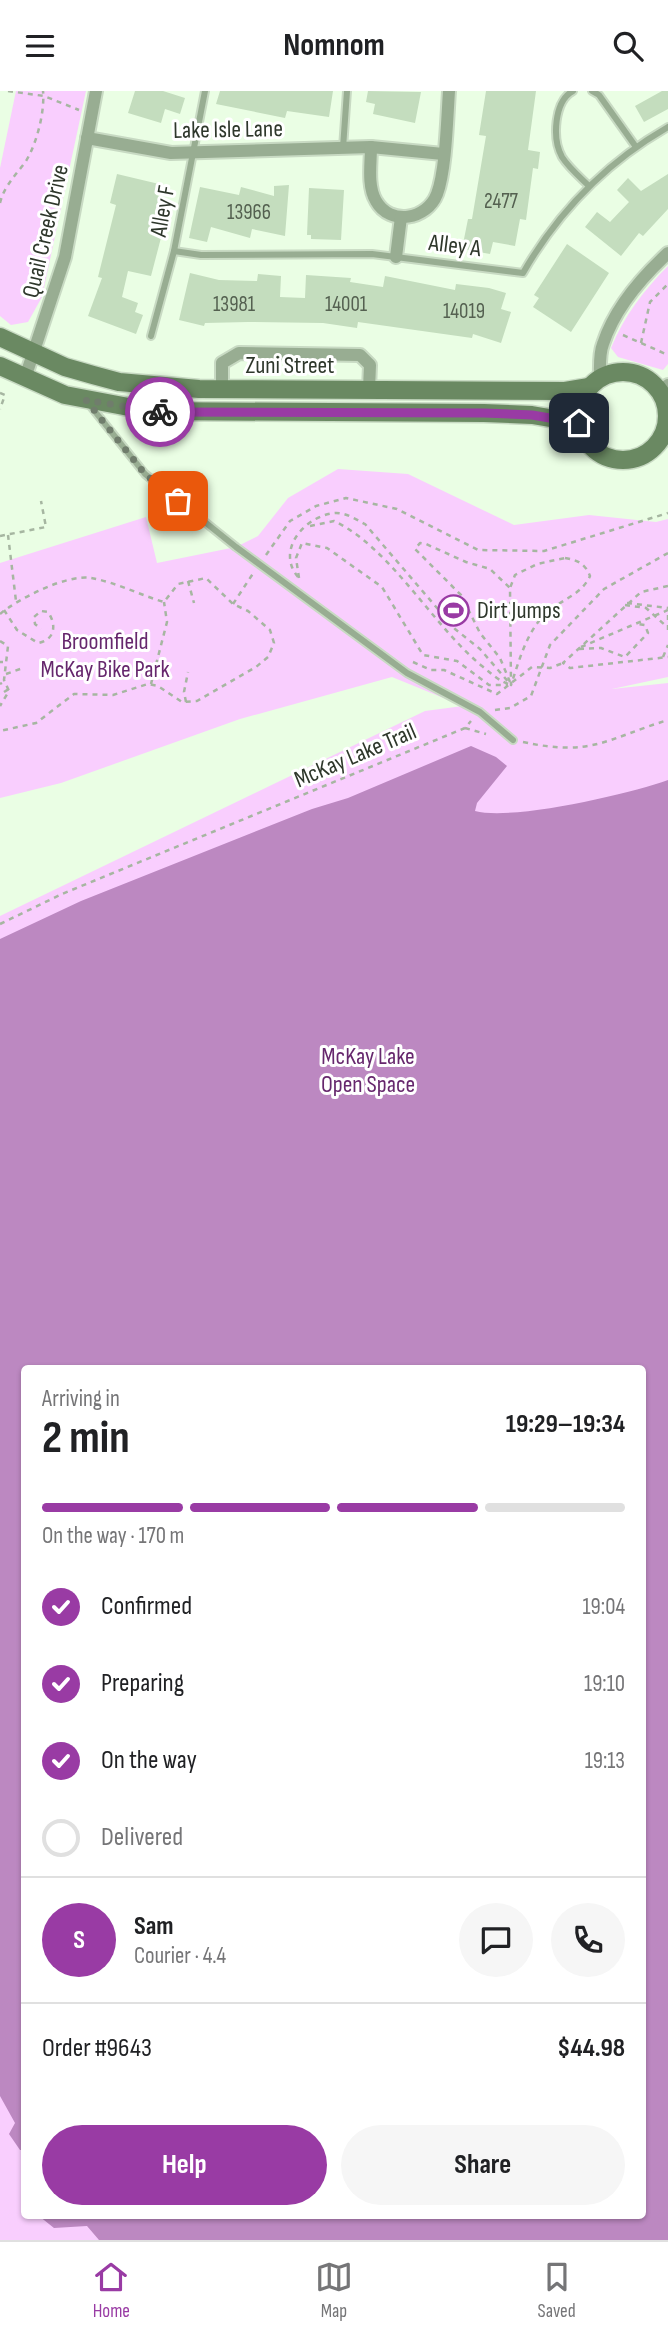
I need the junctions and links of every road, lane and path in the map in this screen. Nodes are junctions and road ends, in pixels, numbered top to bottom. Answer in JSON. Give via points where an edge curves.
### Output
{"nodes":[{"id":1,"x":8,"y":91,"type":"edge"},
{"id":2,"x":43,"y":91,"type":"edge"},
{"id":3,"x":96,"y":91,"type":"edge"},
{"id":4,"x":205,"y":91,"type":"edge"},
{"id":5,"x":347,"y":91,"type":"edge"},
{"id":6,"x":449,"y":91,"type":"edge"},
{"id":7,"x":573,"y":91,"type":"edge"},
{"id":8,"x":592,"y":91,"type":"edge"},
{"id":9,"x":44,"y":96,"type":"junction"},
{"id":10,"x":91,"y":117,"type":"junction"},
{"id":11,"x":668,"y":127,"type":"edge"},
{"id":12,"x":87,"y":138,"type":"junction"},
{"id":13,"x":371,"y":147,"type":"junction"},
{"id":14,"x":636,"y":147,"type":"junction"},
{"id":15,"x":343,"y":148,"type":"junction"},
{"id":16,"x":192,"y":153,"type":"junction"},
{"id":17,"x":443,"y":154,"type":"junction"},
{"id":18,"x":0,"y":183,"type":"edge"},
{"id":19,"x":8,"y":185,"type":"junction"},
{"id":20,"x":589,"y":186,"type":"junction"},
{"id":21,"x":0,"y":203,"type":"edge"},
{"id":22,"x":401,"y":217,"type":"junction"},
{"id":23,"x":174,"y":251,"type":"junction"},
{"id":24,"x":668,"y":253,"type":"edge"},
{"id":25,"x":396,"y":257,"type":"junction"},
{"id":26,"x":668,"y":283,"type":"edge"},
{"id":27,"x":620,"y":333,"type":"dead end"},
{"id":28,"x":151,"y":336,"type":"dead end"},
{"id":29,"x":0,"y":337,"type":"edge"},
{"id":30,"x":641,"y":343,"type":"junction"},
{"id":31,"x":33,"y":354,"type":"junction"},
{"id":32,"x":668,"y":355,"type":"edge"},
{"id":33,"x":0,"y":366,"type":"edge"},
{"id":34,"x":25,"y":378,"type":"junction"},
{"id":35,"x":594,"y":382,"type":"junction"},
{"id":36,"x":664,"y":388,"type":"edge"},
{"id":37,"x":369,"y":389,"type":"junction"},
{"id":38,"x":222,"y":390,"type":"junction"},
{"id":39,"x":0,"y":393,"type":"edge"},
{"id":40,"x":86,"y":400,"type":"junction"},
{"id":41,"x":0,"y":409,"type":"edge"},
{"id":42,"x":667,"y":411,"type":"edge"},
{"id":43,"x":579,"y":423,"type":"junction"},
{"id":44,"x":664,"y":440,"type":"edge"},
{"id":45,"x":41,"y":501,"type":"dead end"},
{"id":46,"x":668,"y":513,"type":"edge"},
{"id":47,"x":305,"y":527,"type":"junction"},
{"id":48,"x":8,"y":534,"type":"junction"},
{"id":49,"x":0,"y":536,"type":"edge"},
{"id":50,"x":668,"y":553,"type":"edge"},
{"id":51,"x":260,"y":564,"type":"junction"},
{"id":52,"x":188,"y":581,"type":"junction"},
{"id":53,"x":668,"y":586,"type":"edge"},
{"id":54,"x":510,"y":588,"type":"junction"},
{"id":55,"x":16,"y":601,"type":"junction"},
{"id":56,"x":164,"y":603,"type":"junction"},
{"id":57,"x":194,"y":603,"type":"dead end"},
{"id":58,"x":233,"y":604,"type":"junction"},
{"id":59,"x":626,"y":604,"type":"junction"},
{"id":60,"x":4,"y":610,"type":"junction"},
{"id":61,"x":668,"y":611,"type":"edge"},
{"id":62,"x":0,"y":614,"type":"edge"},
{"id":63,"x":658,"y":617,"type":"junction"},
{"id":64,"x":638,"y":624,"type":"junction"},
{"id":65,"x":666,"y":626,"type":"edge"},
{"id":66,"x":41,"y":629,"type":"dead end"},
{"id":67,"x":668,"y":633,"type":"edge"},
{"id":68,"x":0,"y":641,"type":"edge"},
{"id":69,"x":668,"y":645,"type":"edge"},
{"id":70,"x":577,"y":649,"type":"junction"},
{"id":71,"x":663,"y":657,"type":"junction"},
{"id":72,"x":668,"y":657,"type":"edge"},
{"id":73,"x":8,"y":658,"type":"junction"},
{"id":74,"x":410,"y":661,"type":"dead end"},
{"id":75,"x":1,"y":662,"type":"edge"},
{"id":76,"x":563,"y":663,"type":"junction"},
{"id":77,"x":7,"y":665,"type":"junction"},
{"id":78,"x":23,"y":668,"type":"dead end"},
{"id":79,"x":543,"y":668,"type":"junction"},
{"id":80,"x":188,"y":672,"type":"dead end"},
{"id":81,"x":4,"y":673,"type":"edge"},
{"id":82,"x":3,"y":683,"type":"edge"},
{"id":83,"x":151,"y":684,"type":"junction"},
{"id":84,"x":511,"y":685,"type":"junction"},
{"id":85,"x":186,"y":702,"type":"junction"},
{"id":86,"x":1,"y":704,"type":"edge"},
{"id":87,"x":480,"y":712,"type":"junction"},
{"id":88,"x":668,"y":720,"type":"edge"},
{"id":89,"x":465,"y":727,"type":"junction"},
{"id":90,"x":0,"y":731,"type":"edge"},
{"id":91,"x":513,"y":740,"type":"junction"},
{"id":92,"x":0,"y":924,"type":"edge"}],
"edges":[{"from":1,"to":9,"type":"path"},
{"from":2,"to":9,"type":"path"},
{"from":3,"to":10,"type":"street","name":"Quail Creek Drive"},
{"from":4,"to":16,"type":"lane","name":"Alley F"},
{"from":5,"to":15,"type":"lane"},
{"from":6,"to":17,"type":"street"},
{"from":7,"to":20,"type":"lane","via":[[558,108],[557,143],[561,155]]},
{"from":8,"to":14,"type":"lane"},
{"from":9,"to":10,"type":"path"},
{"from":9,"to":19,"type":"path","via":[[28,158]]},
{"from":10,"to":12,"type":"street","name":"Quail Creek Drive"},
{"from":11,"to":14,"type":"lane","name":"Alley A"},
{"from":12,"to":16,"type":"street","name":"Lake Isle Lane"},
{"from":12,"to":31,"type":"street","name":"Quail Creek Drive","via":[[65,257]]},
{"from":13,"to":15,"type":"street","name":"Lake Isle Lane"},
{"from":13,"to":17,"type":"street","name":"Lake Isle Lane"},
{"from":13,"to":22,"type":"street","via":[[376,201]]},
{"from":14,"to":20,"type":"lane","name":"Alley A"},
{"from":15,"to":16,"type":"street","name":"Lake Isle Lane"},
{"from":16,"to":23,"type":"lane","name":"Alley F"},
{"from":17,"to":22,"type":"street","via":[[432,204],[423,212]]},
{"from":18,"to":19,"type":"path"},
{"from":19,"to":21,"type":"path"},
{"from":20,"to":25,"type":"lane","name":"Alley A","via":[[562,215],[523,273]]},
{"from":22,"to":25,"type":"street"},
{"from":23,"to":25,"type":"lane","name":"Alley A"},
{"from":23,"to":28,"type":"lane","name":"Alley F"},
{"from":24,"to":35,"type":"street","via":[[618,314],[602,344]]},
{"from":26,"to":30,"type":"path","via":[[650,302]]},
{"from":27,"to":30,"type":"path"},
{"from":29,"to":31,"type":"main road","name":"Zuni Street"},
{"from":30,"to":32,"type":"path"},
{"from":31,"to":34,"type":"street","name":"Quail Creek Drive"},
{"from":31,"to":38,"type":"main road","name":"Zuni Street","via":[[119,382]]},
{"from":33,"to":34,"type":"main road","name":"Zuni Street"},
{"from":34,"to":40,"type":"main road","name":"Zuni Street"},
{"from":35,"to":36,"type":"main road","via":[[613,372],[639,374]]},
{"from":35,"to":37,"type":"main road","name":"Zuni Street","via":[[565,391]]},
{"from":35,"to":43,"type":"main road","via":[[579,410]]},
{"from":36,"to":42,"type":"main road"},
{"from":37,"to":38,"type":"main road","name":"Zuni Street"},
{"from":37,"to":38,"type":"street","via":[[370,365],[360,355],[239,353],[222,363]]},
{"from":39,"to":41,"type":"path","via":[[5,394]]},
{"from":40,"to":43,"type":"main road","name":"Zuni Street","via":[[186,414],[484,413]]},
{"from":40,"to":51,"type":"lane","via":[[145,474]]},
{"from":42,"to":44,"type":"main road"},
{"from":43,"to":44,"type":"main road","via":[[591,447],[614,459],[640,456]]},
{"from":45,"to":48,"type":"path","via":[[46,527]]},
{"from":46,"to":51,"type":"path","via":[[544,551],[478,550],[397,509],[345,498],[316,506],[290,521]]},
{"from":47,"to":84,"type":"path","via":[[334,521],[357,535],[384,557],[467,655],[493,678]]},
{"from":47,"to":84,"type":"path","via":[[335,513],[365,524],[441,614]]},
{"from":47,"to":84,"type":"path","via":[[289,548],[291,569],[300,580],[296,558],[302,543],[327,548],[382,587],[423,655],[457,661],[489,685]]},
{"from":48,"to":49,"type":"path"},
{"from":48,"to":55,"type":"path"},
{"from":50,"to":79,"type":"path","via":[[604,589],[550,645]]},
{"from":51,"to":58,"type":"path"},
{"from":51,"to":87,"type":"lane","via":[[407,673]]},
{"from":52,"to":56,"type":"path","via":[[178,584]]},
{"from":52,"to":57,"type":"path"},
{"from":52,"to":58,"type":"path","via":[[206,578]]},
{"from":53,"to":59,"type":"path","via":[[641,592]]},
{"from":54,"to":84,"type":"path"},
{"from":54,"to":84,"type":"path","via":[[514,575],[552,559],[576,560],[590,576],[586,585],[542,618],[525,645]]},
{"from":54,"to":84,"type":"path","via":[[490,569],[426,544],[415,549],[461,595]]},
{"from":55,"to":56,"type":"path","via":[[88,577]]},
{"from":55,"to":60,"type":"path"},
{"from":56,"to":83,"type":"path","via":[[167,622]]},
{"from":58,"to":85,"type":"path","via":[[270,630],[274,643],[268,657],[214,694]]},
{"from":59,"to":61,"type":"path"},
{"from":59,"to":63,"type":"path","via":[[646,608]]},
{"from":59,"to":70,"type":"path"},
{"from":60,"to":62,"type":"path"},
{"from":60,"to":66,"type":"path","via":[[17,629],[38,643],[46,642],[53,632],[48,612],[34,617]]},
{"from":61,"to":63,"type":"path"},
{"from":61,"to":65,"type":"path"},
{"from":63,"to":64,"type":"path"},
{"from":63,"to":65,"type":"path"},
{"from":64,"to":70,"type":"path"},
{"from":64,"to":70,"type":"path","via":[[645,625],[648,633],[625,657],[601,648]]},
{"from":65,"to":67,"type":"path"},
{"from":68,"to":73,"type":"path","via":[[8,646]]},
{"from":69,"to":71,"type":"path"},
{"from":70,"to":76,"type":"path"},
{"from":71,"to":72,"type":"path"},
{"from":71,"to":76,"type":"path","via":[[570,668]]},
{"from":73,"to":75,"type":"path"},
{"from":73,"to":77,"type":"path"},
{"from":74,"to":84,"type":"path","via":[[444,670],[496,694]]},
{"from":75,"to":77,"type":"path"},
{"from":76,"to":79,"type":"path"},
{"from":77,"to":81,"type":"path"},
{"from":78,"to":81,"type":"path"},
{"from":79,"to":84,"type":"path","via":[[532,667]]},
{"from":79,"to":87,"type":"path","via":[[531,696],[510,708]]},
{"from":80,"to":85,"type":"path"},
{"from":81,"to":82,"type":"path"},
{"from":82,"to":86,"type":"path","via":[[8,690]]},
{"from":83,"to":85,"type":"path"},
{"from":83,"to":90,"type":"path","via":[[113,695],[74,694],[36,723]]},
{"from":87,"to":89,"type":"path","name":"McKay Lake Trail"},
{"from":87,"to":91,"type":"lane"},
{"from":88,"to":91,"type":"path","via":[[598,746],[558,750]]},
{"from":89,"to":91,"type":"path"},
{"from":89,"to":92,"type":"path","name":"McKay Lake Trail"}]}
